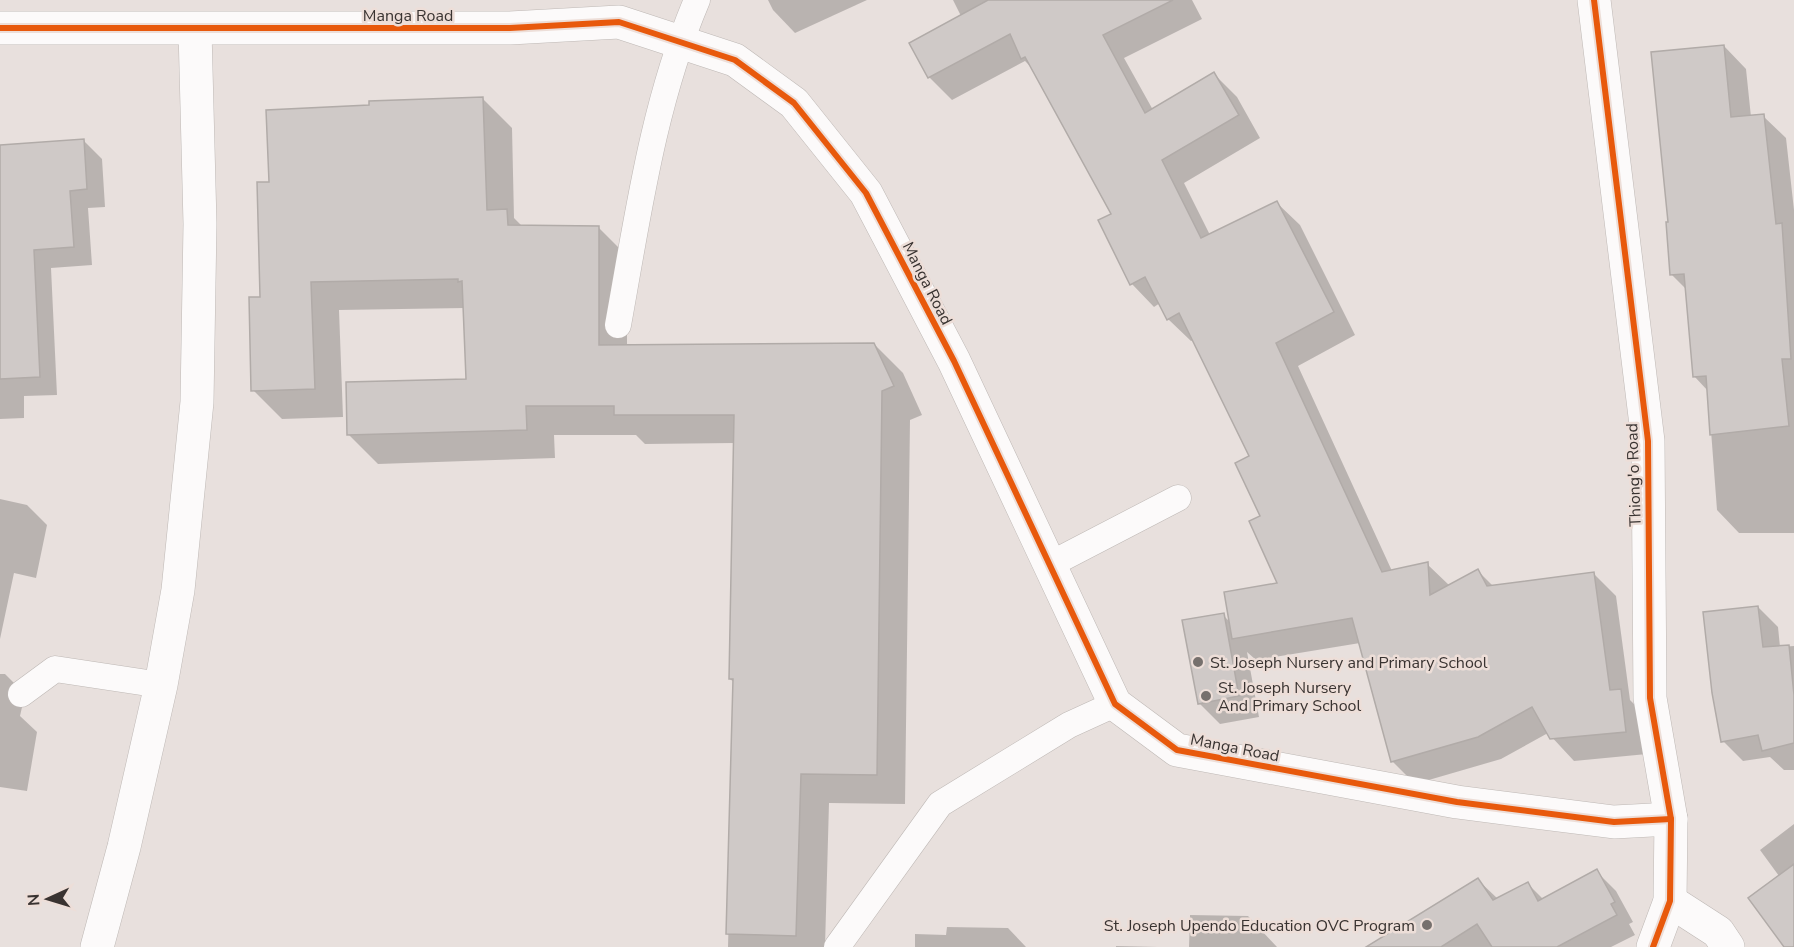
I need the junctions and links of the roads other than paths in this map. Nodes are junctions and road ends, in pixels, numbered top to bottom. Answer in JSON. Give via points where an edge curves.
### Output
{"nodes":[{"id":1,"x":697,"y":0,"type":"edge"},
{"id":2,"x":1594,"y":0,"type":"edge"},
{"id":3,"x":0,"y":28,"type":"edge"},
{"id":4,"x":195,"y":30,"type":"junction"},
{"id":5,"x":679,"y":41,"type":"junction"},
{"id":6,"x":618,"y":325,"type":"dead end"},
{"id":7,"x":1178,"y":498,"type":"dead end"},
{"id":8,"x":1049,"y":565,"type":"junction"},
{"id":9,"x":161,"y":686,"type":"junction"},
{"id":10,"x":21,"y":694,"type":"dead end"},
{"id":11,"x":1115,"y":704,"type":"junction"},
{"id":12,"x":1671,"y":819,"type":"junction"},
{"id":13,"x":1670,"y":901,"type":"junction"},
{"id":14,"x":97,"y":947,"type":"edge"},
{"id":15,"x":837,"y":947,"type":"edge"},
{"id":16,"x":1653,"y":947,"type":"edge"},
{"id":17,"x":1728,"y":947,"type":"edge"}],
"edges":[{"from":1,"to":5,"type":"lane"},
{"from":2,"to":12,"type":"street","name":"Thiong'o Road","via":[[1648,441],[1650,698]]},
{"from":3,"to":4,"type":"street","name":"Manga Road"},
{"from":4,"to":5,"type":"street","name":"Manga Road","via":[[510,28],[620,22]]},
{"from":4,"to":9,"type":"street","via":[[200,224],[197,402],[178,590]]},
{"from":5,"to":6,"type":"lane","via":[[654,125]]},
{"from":5,"to":8,"type":"street","name":"Manga Road","via":[[735,60],[794,103],[866,193],[954,361]]},
{"from":7,"to":8,"type":"lane"},
{"from":8,"to":11,"type":"street","name":"Manga Road"},
{"from":9,"to":10,"type":"lane","via":[[56,669]]},
{"from":9,"to":14,"type":"street"},
{"from":11,"to":12,"type":"street","name":"Manga Road","via":[[1177,750],[1457,802],[1614,822]]},
{"from":11,"to":15,"type":"lane","via":[[1069,724],[940,804]]},
{"from":12,"to":13,"type":"street","name":"Thiong'o Road"},
{"from":13,"to":16,"type":"street","name":"Thiong'o Road"},
{"from":13,"to":17,"type":"street","via":[[1718,932]]}]}
